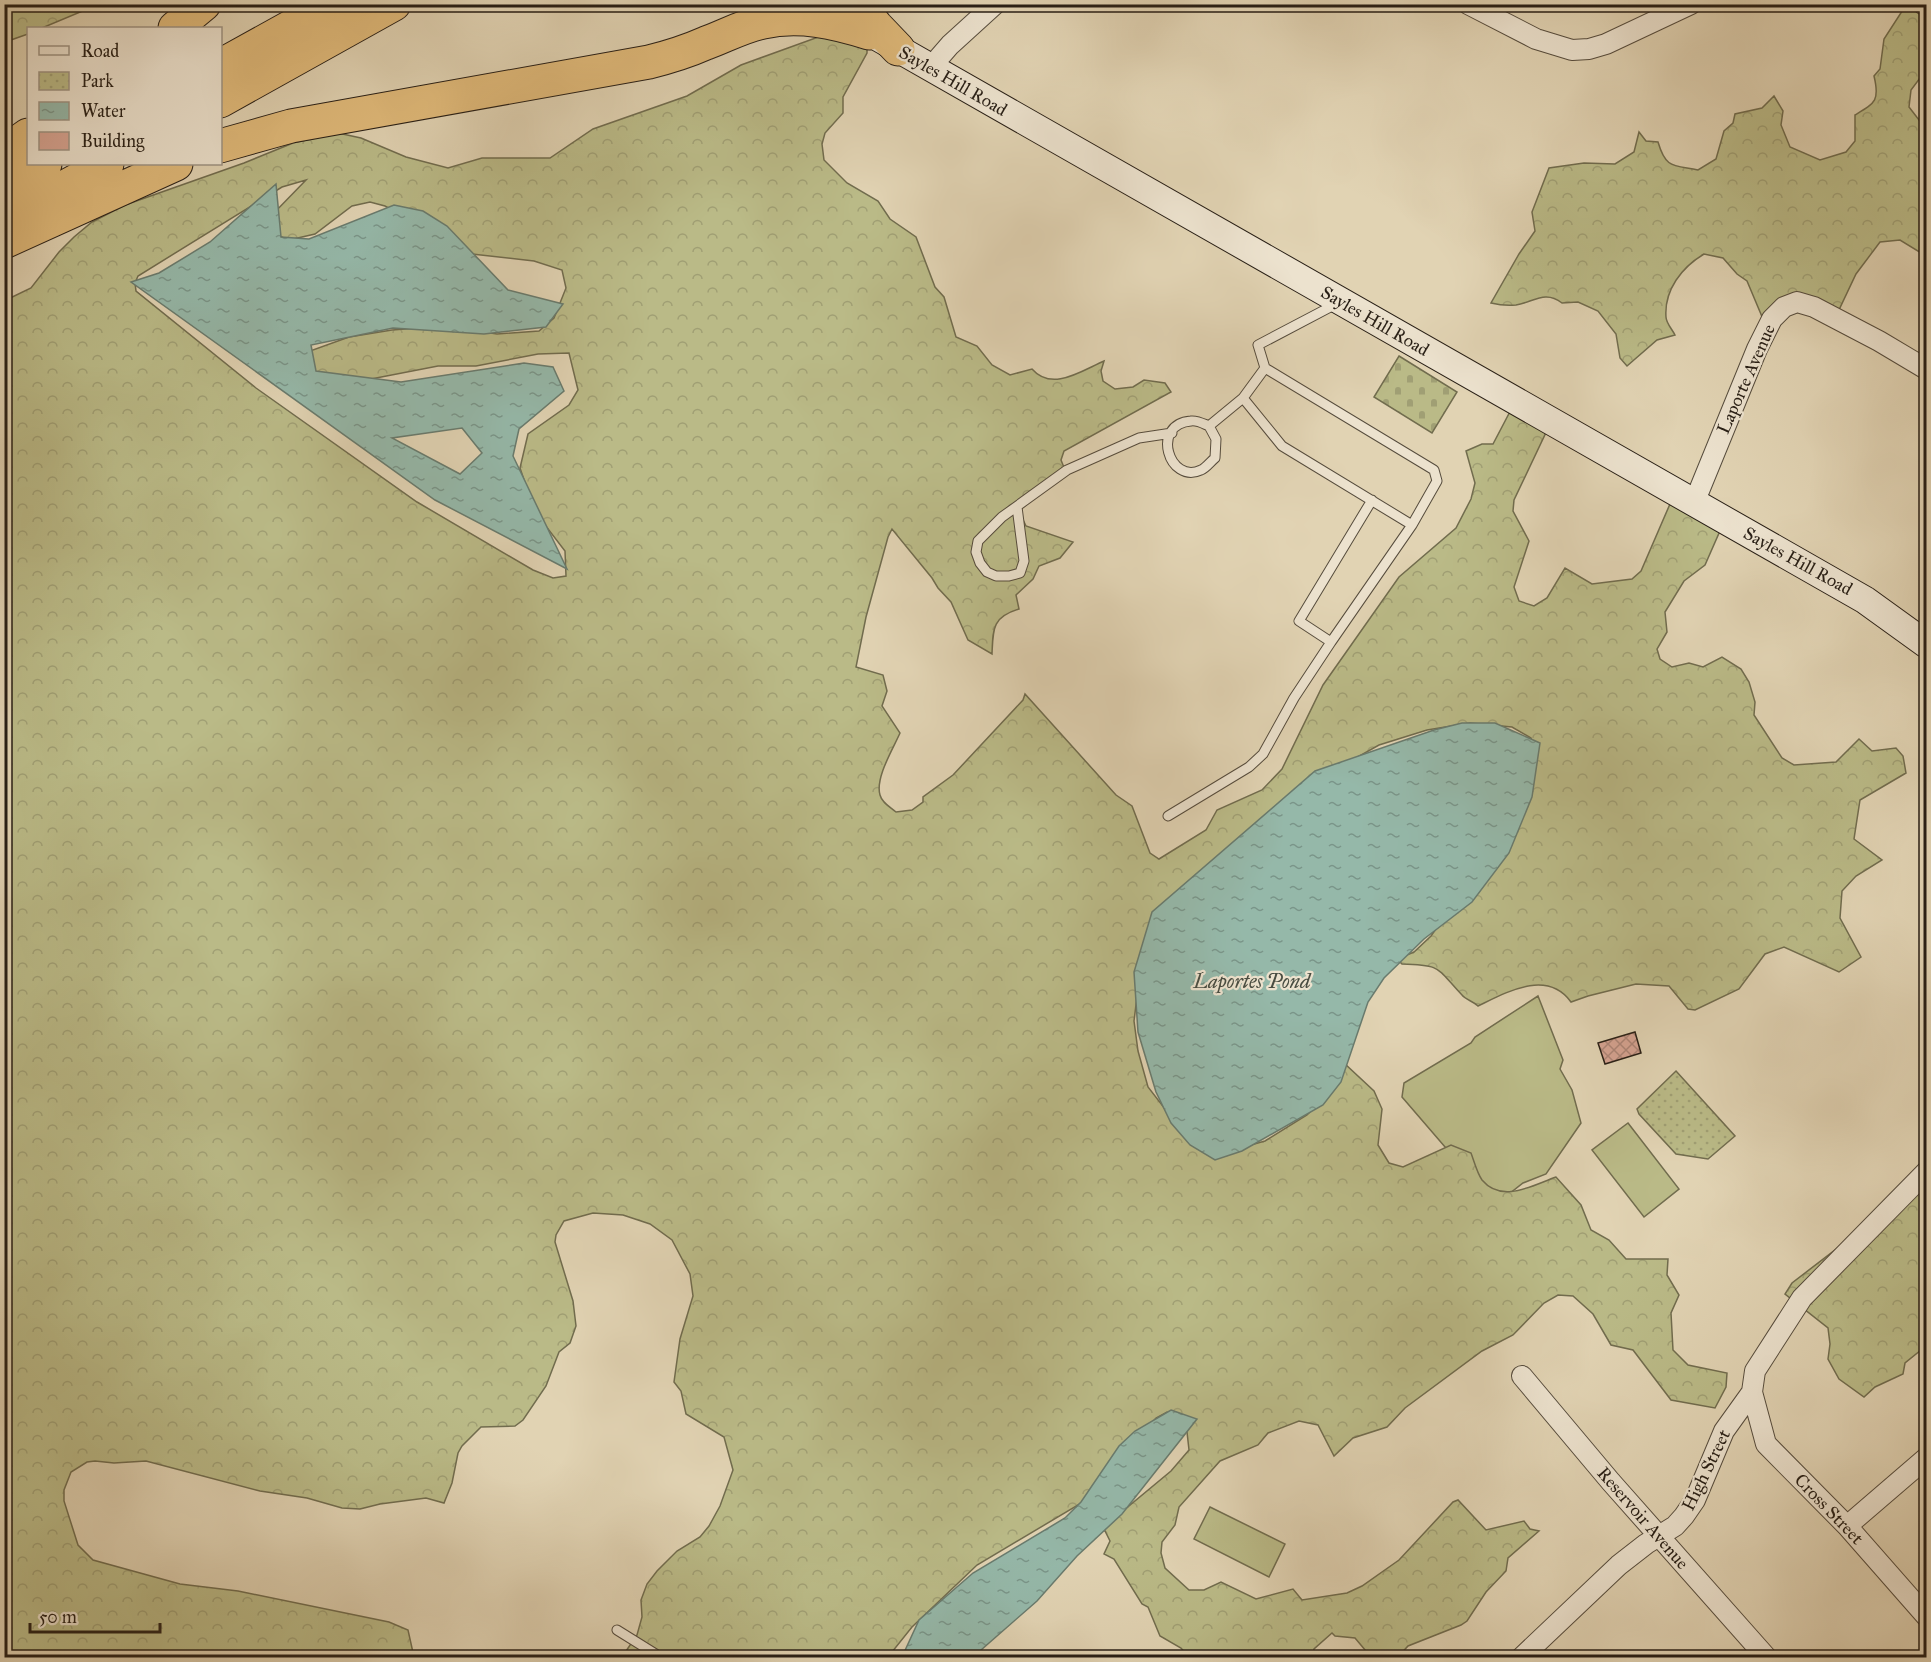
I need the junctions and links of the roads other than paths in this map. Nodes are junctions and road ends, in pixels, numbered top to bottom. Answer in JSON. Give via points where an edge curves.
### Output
{"nodes":[{"id":1,"x":204,"y":4,"type":"edge"},
{"id":2,"x":332,"y":4,"type":"edge"},
{"id":3,"x":394,"y":4,"type":"edge"},
{"id":4,"x":758,"y":4,"type":"edge"},
{"id":5,"x":819,"y":4,"type":"edge"},
{"id":6,"x":995,"y":4,"type":"edge"},
{"id":7,"x":1468,"y":4,"type":"edge"},
{"id":8,"x":1690,"y":4,"type":"edge"},
{"id":9,"x":864,"y":19,"type":"edge"},
{"id":10,"x":177,"y":27,"type":"edge"},
{"id":11,"x":708,"y":43,"type":"junction"},
{"id":12,"x":898,"y":50,"type":"joint"},
{"id":13,"x":222,"y":65,"type":"edge"},
{"id":14,"x":930,"y":68,"type":"junction"},
{"id":15,"x":222,"y":100,"type":"edge"},
{"id":16,"x":27,"y":136,"type":"edge"},
{"id":17,"x":222,"y":145,"type":"edge"},
{"id":18,"x":4,"y":152,"type":"edge"},
{"id":19,"x":43,"y":165,"type":"edge"},
{"id":20,"x":105,"y":165,"type":"edge"},
{"id":21,"x":174,"y":165,"type":"edge"},
{"id":22,"x":4,"y":186,"type":"edge"},
{"id":23,"x":4,"y":220,"type":"edge"},
{"id":24,"x":4,"y":242,"type":"edge"},
{"id":25,"x":1341,"y":301,"type":"junction"},
{"id":26,"x":1265,"y":368,"type":"junction"},
{"id":27,"x":1926,"y":369,"type":"edge"},
{"id":28,"x":1242,"y":398,"type":"junction"},
{"id":29,"x":1209,"y":426,"type":"junction"},
{"id":30,"x":1172,"y":433,"type":"junction"},
{"id":31,"x":1372,"y":500,"type":"junction"},
{"id":32,"x":1694,"y":502,"type":"junction"},
{"id":33,"x":1017,"y":507,"type":"junction"},
{"id":34,"x":1412,"y":525,"type":"junction"},
{"id":35,"x":1925,"y":640,"type":"edge"},
{"id":36,"x":1331,"y":642,"type":"junction"},
{"id":37,"x":1168,"y":816,"type":"dead end"},
{"id":38,"x":1926,"y":1172,"type":"edge"},
{"id":39,"x":1522,"y":1376,"type":"dead end"},
{"id":40,"x":1752,"y":1392,"type":"junction"},
{"id":41,"x":1926,"y":1458,"type":"edge"},
{"id":42,"x":1847,"y":1526,"type":"junction"},
{"id":43,"x":1660,"y":1536,"type":"junction"},
{"id":44,"x":1926,"y":1616,"type":"edge"},
{"id":45,"x":617,"y":1630,"type":"dead end"},
{"id":46,"x":663,"y":1658,"type":"edge"},
{"id":47,"x":1521,"y":1658,"type":"edge"},
{"id":48,"x":1767,"y":1658,"type":"edge"}],
"edges":[{"from":1,"to":10,"type":"highway"},
{"from":2,"to":13,"type":"highway"},
{"from":3,"to":15,"type":"highway"},
{"from":4,"to":11,"type":"highway","via":[[743,21]]},
{"from":5,"to":9,"type":"main road"},
{"from":6,"to":14,"type":"street"},
{"from":7,"to":8,"type":"street","via":[[1536,39],[1572,50],[1606,44]]},
{"from":9,"to":11,"type":"highway","via":[[791,18],[750,26]]},
{"from":9,"to":12,"type":"highway"},
{"from":11,"to":17,"type":"highway","via":[[649,62],[291,126]]},
{"from":12,"to":14,"type":"main road","name":"Sayles Hill Road"},
{"from":14,"to":25,"type":"main road","name":"Sayles Hill Road"},
{"from":16,"to":18,"type":"highway"},
{"from":19,"to":22,"type":"highway"},
{"from":20,"to":23,"type":"highway"},
{"from":21,"to":24,"type":"highway"},
{"from":25,"to":26,"type":"lane","via":[[1258,345]]},
{"from":25,"to":32,"type":"main road","name":"Sayles Hill Road"},
{"from":26,"to":28,"type":"lane"},
{"from":26,"to":34,"type":"lane","via":[[1434,470],[1437,481]]},
{"from":27,"to":32,"type":"street","name":"Laporte Avenue","via":[[1814,308],[1797,302],[1784,306],[1772,319],[1757,349]]},
{"from":28,"to":29,"type":"lane"},
{"from":28,"to":31,"type":"lane","via":[[1282,446]]},
{"from":29,"to":30,"type":"lane","via":[[1193,420],[1177,425]]},
{"from":29,"to":30,"type":"lane","via":[[1216,439],[1215,458],[1201,470],[1187,471],[1176,466],[1168,454],[1167,440]]},
{"from":30,"to":33,"type":"lane","via":[[1139,438],[1067,470]]},
{"from":31,"to":34,"type":"lane"},
{"from":31,"to":36,"type":"lane","via":[[1299,621]]},
{"from":32,"to":35,"type":"main road","name":"Sayles Hill Road","via":[[1865,600]]},
{"from":33,"to":33,"type":"lane","via":[[978,541],[980,564],[996,576],[1020,573],[1024,561]]},
{"from":34,"to":36,"type":"lane"},
{"from":36,"to":37,"type":"lane","via":[[1263,754],[1249,767]]},
{"from":38,"to":40,"type":"street","name":"High Street","via":[[1802,1298],[1755,1371]]},
{"from":39,"to":43,"type":"street","name":"Reservoir Avenue"},
{"from":40,"to":42,"type":"street","name":"Cross Street","via":[[1766,1444]]},
{"from":40,"to":43,"type":"street","name":"High Street","via":[[1724,1431],[1695,1500],[1675,1526]]},
{"from":41,"to":42,"type":"street"},
{"from":42,"to":44,"type":"street","name":"Cross Street"},
{"from":43,"to":47,"type":"street","name":"High Street","via":[[1619,1565]]},
{"from":43,"to":48,"type":"street","name":"Reservoir Avenue"},
{"from":45,"to":46,"type":"lane"}]}
